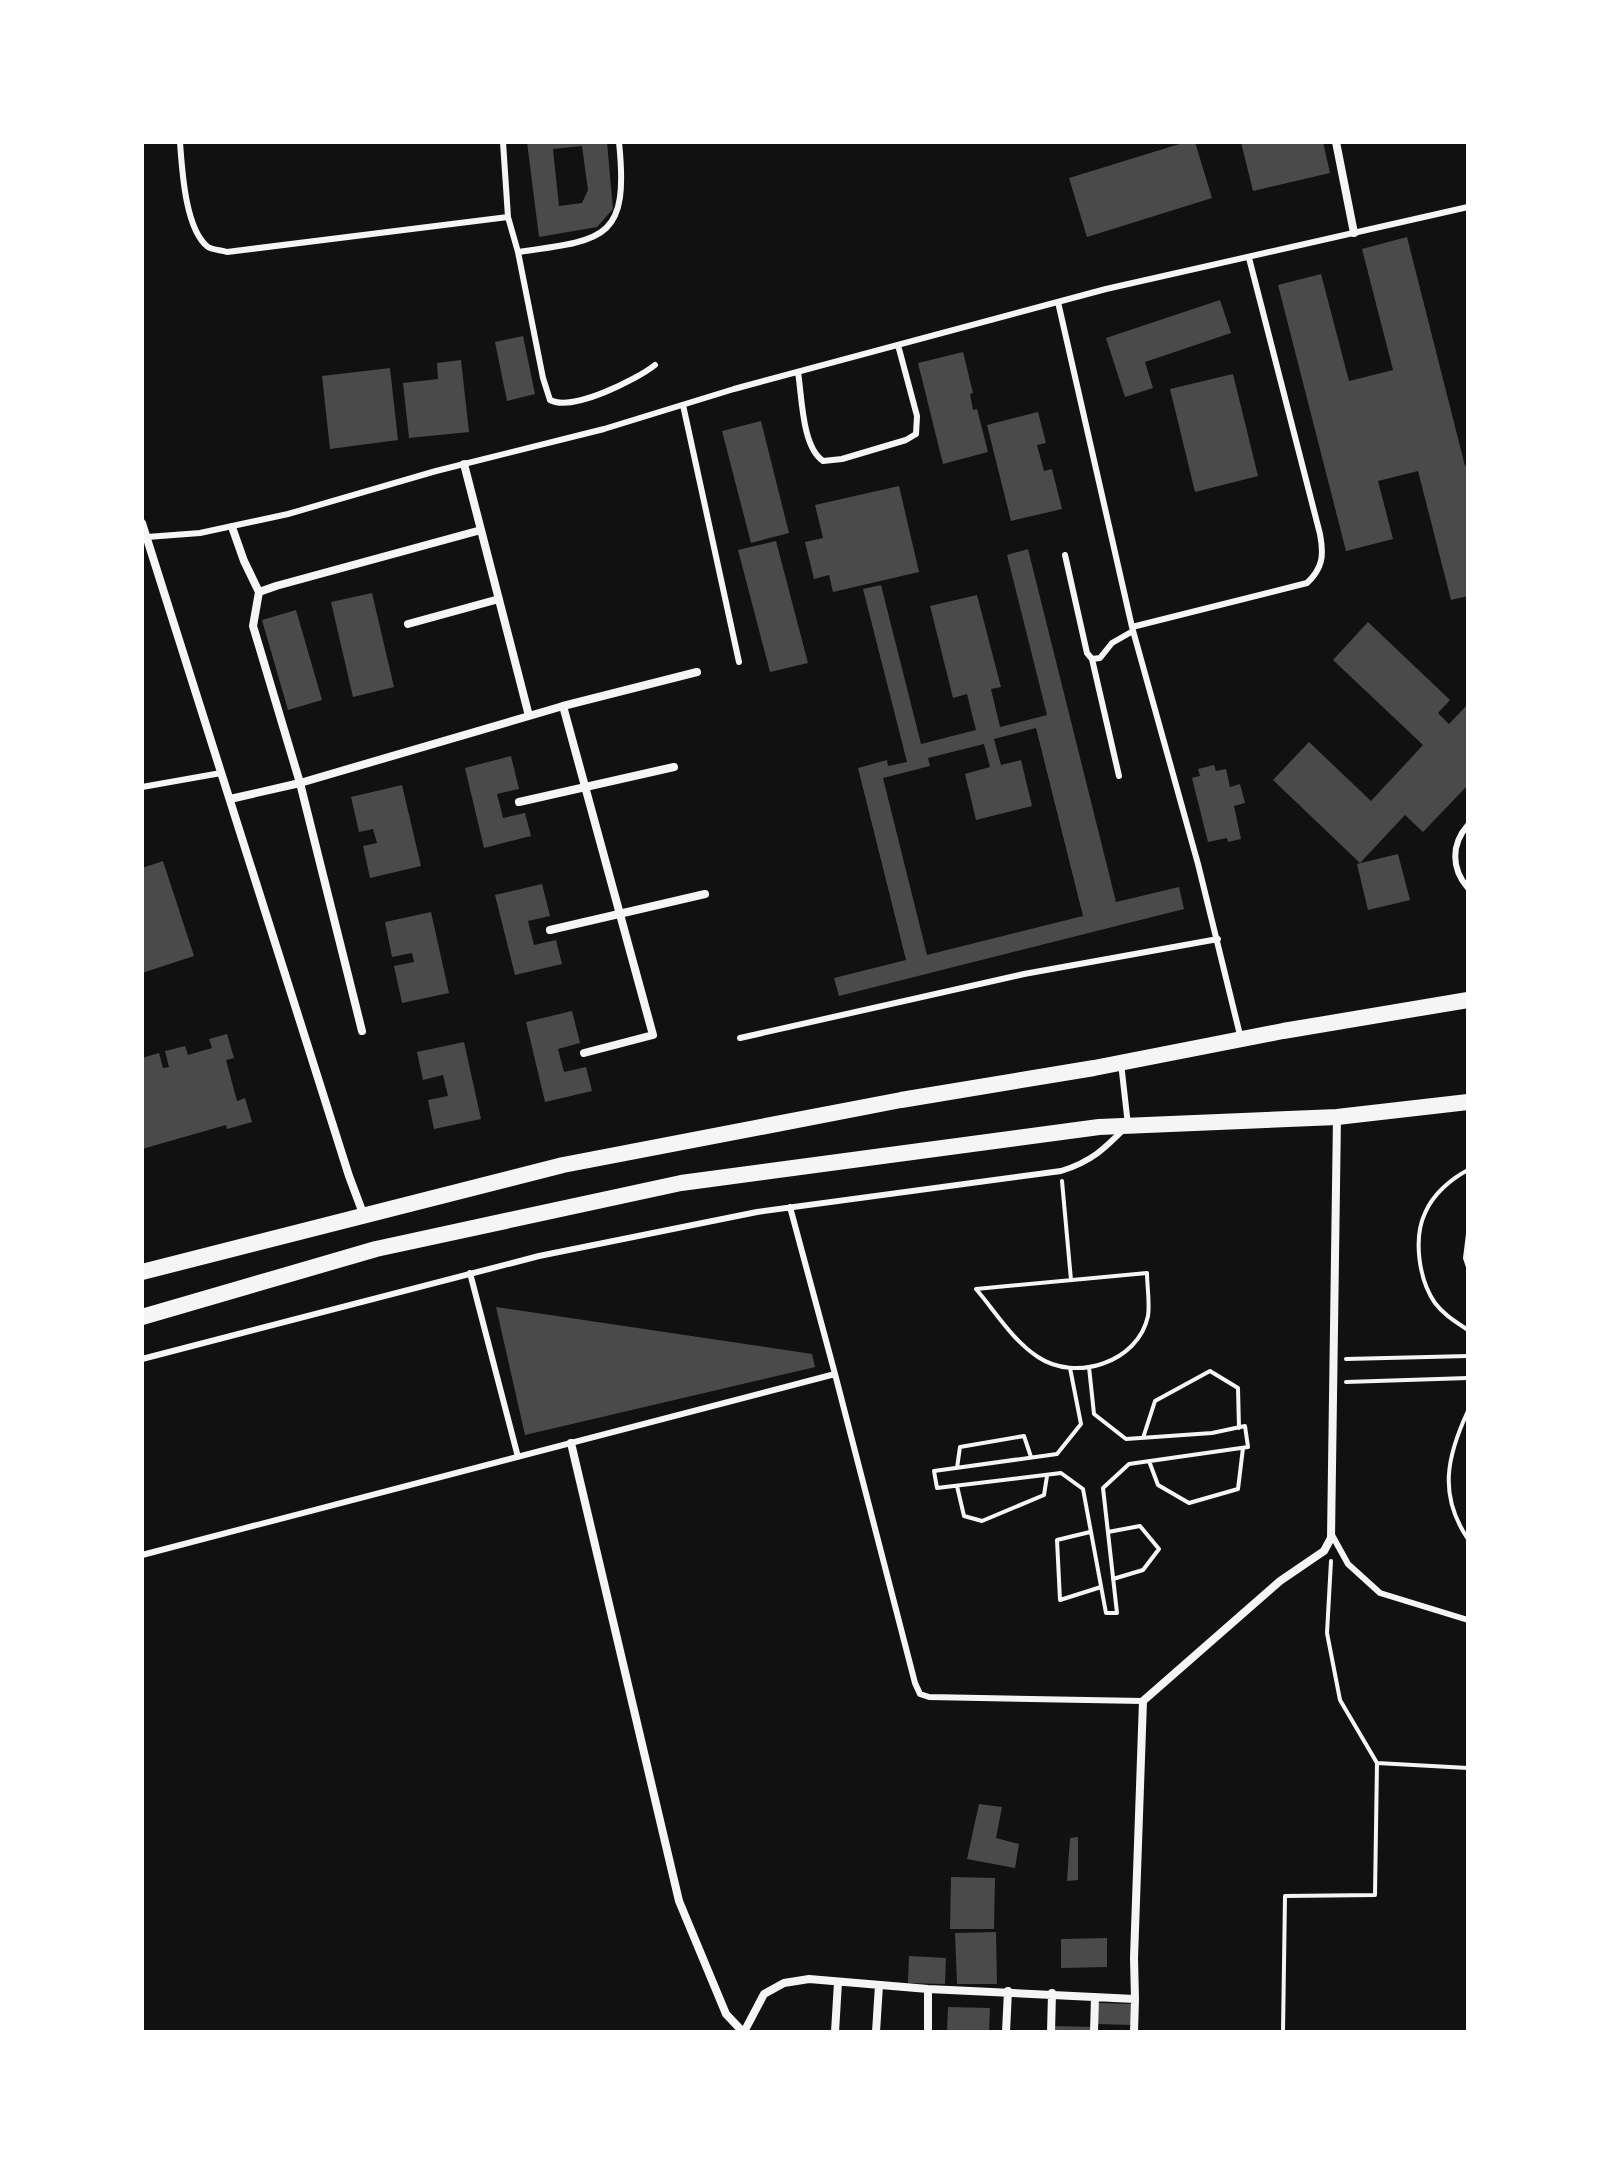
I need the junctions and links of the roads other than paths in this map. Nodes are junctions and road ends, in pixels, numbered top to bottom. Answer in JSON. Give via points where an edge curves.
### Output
{"nodes":[{"id":1,"x":180,"y":142,"type":"edge"},
{"id":2,"x":503,"y":142,"type":"edge"},
{"id":3,"x":619,"y":142,"type":"edge"},
{"id":4,"x":1336,"y":142,"type":"edge"},
{"id":5,"x":1468,"y":207,"type":"edge"},
{"id":6,"x":508,"y":217,"type":"junction"},
{"id":7,"x":1354,"y":233,"type":"junction"},
{"id":8,"x":518,"y":252,"type":"junction"},
{"id":9,"x":1249,"y":258,"type":"junction"},
{"id":10,"x":1058,"y":302,"type":"junction"},
{"id":11,"x":898,"y":345,"type":"junction"},
{"id":12,"x":655,"y":365,"type":"dead end"},
{"id":13,"x":798,"y":372,"type":"junction"},
{"id":14,"x":683,"y":405,"type":"junction"},
{"id":15,"x":464,"y":464,"type":"junction"},
{"id":16,"x":142,"y":523,"type":"edge"},
{"id":17,"x":232,"y":527,"type":"junction"},
{"id":18,"x":481,"y":530,"type":"junction"},
{"id":19,"x":144,"y":538,"type":"edge"},
{"id":20,"x":1065,"y":555,"type":"dead end"},
{"id":21,"x":259,"y":592,"type":"junction"},
{"id":22,"x":499,"y":599,"type":"junction"},
{"id":23,"x":408,"y":624,"type":"dead end"},
{"id":24,"x":1132,"y":629,"type":"junction"},
{"id":25,"x":1092,"y":659,"type":"junction"},
{"id":26,"x":739,"y":662,"type":"dead end"},
{"id":27,"x":697,"y":672,"type":"dead end"},
{"id":28,"x":563,"y":706,"type":"junction"},
{"id":29,"x":529,"y":716,"type":"junction"},
{"id":30,"x":674,"y":767,"type":"dead end"},
{"id":31,"x":221,"y":773,"type":"junction"},
{"id":32,"x":1119,"y":776,"type":"dead end"},
{"id":33,"x":300,"y":783,"type":"junction"},
{"id":34,"x":142,"y":787,"type":"edge"},
{"id":35,"x":585,"y":787,"type":"junction"},
{"id":36,"x":230,"y":799,"type":"junction"},
{"id":37,"x":519,"y":802,"type":"dead end"},
{"id":38,"x":1468,"y":825,"type":"edge"},
{"id":39,"x":1468,"y":888,"type":"edge"},
{"id":40,"x":705,"y":894,"type":"dead end"},
{"id":41,"x":621,"y":913,"type":"junction"},
{"id":42,"x":550,"y":930,"type":"dead end"},
{"id":43,"x":1218,"y":939,"type":"junction"},
{"id":44,"x":1468,"y":1000,"type":"edge"},
{"id":45,"x":362,"y":1031,"type":"dead end"},
{"id":46,"x":740,"y":1038,"type":"dead end"},
{"id":47,"x":1241,"y":1039,"type":"junction"},
{"id":48,"x":584,"y":1053,"type":"dead end"},
{"id":49,"x":1120,"y":1062,"type":"junction"},
{"id":50,"x":1468,"y":1102,"type":"edge"},
{"id":51,"x":1337,"y":1117,"type":"junction"},
{"id":52,"x":1128,"y":1125,"type":"junction"},
{"id":53,"x":790,"y":1207,"type":"junction"},
{"id":54,"x":365,"y":1216,"type":"junction"},
{"id":55,"x":142,"y":1272,"type":"edge"},
{"id":56,"x":470,"y":1273,"type":"junction"},
{"id":57,"x":142,"y":1317,"type":"edge"},
{"id":58,"x":142,"y":1359,"type":"edge"},
{"id":59,"x":835,"y":1374,"type":"junction"},
{"id":60,"x":571,"y":1443,"type":"junction"},
{"id":61,"x":518,"y":1457,"type":"junction"},
{"id":62,"x":1331,"y":1535,"type":"junction"},
{"id":63,"x":142,"y":1555,"type":"edge"},
{"id":64,"x":1468,"y":1620,"type":"edge"},
{"id":65,"x":1143,"y":1701,"type":"junction"},
{"id":66,"x":838,"y":1982,"type":"junction"},
{"id":67,"x":879,"y":1985,"type":"junction"},
{"id":68,"x":928,"y":1989,"type":"junction"},
{"id":69,"x":1008,"y":1991,"type":"junction"},
{"id":70,"x":1052,"y":1993,"type":"junction"},
{"id":71,"x":1095,"y":1997,"type":"junction"},
{"id":72,"x":1135,"y":1999,"type":"junction"},
{"id":73,"x":744,"y":2032,"type":"edge"},
{"id":74,"x":835,"y":2032,"type":"edge"},
{"id":75,"x":876,"y":2032,"type":"edge"},
{"id":76,"x":928,"y":2032,"type":"edge"},
{"id":77,"x":1006,"y":2032,"type":"edge"},
{"id":78,"x":1051,"y":2032,"type":"edge"},
{"id":79,"x":1094,"y":2032,"type":"edge"},
{"id":80,"x":1134,"y":2032,"type":"edge"}],
"edges":[{"from":1,"to":6,"type":"lane","via":[[190,210],[197,233],[209,248],[227,252]]},
{"from":2,"to":6,"type":"lane"},
{"from":3,"to":8,"type":"lane","via":[[621,198],[606,228],[578,243]]},
{"from":4,"to":7,"type":"street"},
{"from":5,"to":7,"type":"lane"},
{"from":6,"to":8,"type":"lane"},
{"from":7,"to":9,"type":"lane"},
{"from":8,"to":12,"type":"lane","via":[[550,400],[564,403],[611,390]]},
{"from":9,"to":10,"type":"lane"},
{"from":9,"to":24,"type":"lane","via":[[1323,562],[1307,583]]},
{"from":10,"to":11,"type":"lane"},
{"from":10,"to":24,"type":"lane"},
{"from":11,"to":13,"type":"lane"},
{"from":11,"to":13,"type":"lane","via":[[917,416],[916,434],[842,459],[823,461],[808,443]]},
{"from":13,"to":14,"type":"lane"},
{"from":14,"to":15,"type":"lane"},
{"from":14,"to":26,"type":"lane"},
{"from":15,"to":17,"type":"lane"},
{"from":15,"to":18,"type":"street"},
{"from":16,"to":19,"type":"street"},
{"from":17,"to":19,"type":"lane"},
{"from":17,"to":21,"type":"street"},
{"from":18,"to":21,"type":"street"},
{"from":18,"to":22,"type":"street"},
{"from":19,"to":31,"type":"street"},
{"from":20,"to":25,"type":"lane"},
{"from":21,"to":33,"type":"street","via":[[253,626]]},
{"from":22,"to":23,"type":"street"},
{"from":22,"to":29,"type":"street"},
{"from":24,"to":25,"type":"lane"},
{"from":24,"to":43,"type":"lane"},
{"from":25,"to":32,"type":"lane"},
{"from":27,"to":28,"type":"street"},
{"from":28,"to":29,"type":"street"},
{"from":28,"to":35,"type":"street"},
{"from":29,"to":33,"type":"street"},
{"from":30,"to":35,"type":"street"},
{"from":31,"to":34,"type":"lane"},
{"from":31,"to":36,"type":"street"},
{"from":33,"to":36,"type":"street"},
{"from":33,"to":45,"type":"street"},
{"from":35,"to":37,"type":"street"},
{"from":35,"to":41,"type":"street"},
{"from":36,"to":54,"type":"street"},
{"from":38,"to":39,"type":"lane","via":[[1458,839],[1455,863]]},
{"from":40,"to":41,"type":"street"},
{"from":41,"to":42,"type":"street"},
{"from":41,"to":48,"type":"street","via":[[653,1035]]},
{"from":43,"to":46,"type":"lane","via":[[1024,974]]},
{"from":43,"to":47,"type":"lane"},
{"from":44,"to":47,"type":"main road"},
{"from":47,"to":49,"type":"main road"},
{"from":49,"to":52,"type":"lane"},
{"from":49,"to":54,"type":"main road","via":[[563,1165]]},
{"from":50,"to":51,"type":"main road"},
{"from":51,"to":52,"type":"main road"},
{"from":51,"to":62,"type":"street"},
{"from":52,"to":53,"type":"lane","via":[[1099,1154],[1061,1171]]},
{"from":52,"to":57,"type":"main road","via":[[681,1183],[376,1249]]},
{"from":53,"to":56,"type":"lane"},
{"from":53,"to":59,"type":"lane"},
{"from":54,"to":55,"type":"main road"},
{"from":56,"to":58,"type":"lane"},
{"from":56,"to":61,"type":"lane"},
{"from":59,"to":60,"type":"lane"},
{"from":59,"to":65,"type":"lane","via":[[920,1694]]},
{"from":60,"to":61,"type":"lane"},
{"from":60,"to":73,"type":"street","via":[[679,1901],[726,2014]]},
{"from":61,"to":63,"type":"lane"},
{"from":62,"to":64,"type":"lane","via":[[1348,1564],[1380,1593]]},
{"from":62,"to":65,"type":"street","via":[[1324,1551],[1280,1581]]},
{"from":65,"to":72,"type":"street"},
{"from":66,"to":67,"type":"street"},
{"from":66,"to":73,"type":"street","via":[[784,1983],[764,1994]]},
{"from":66,"to":74,"type":"street"},
{"from":67,"to":68,"type":"street"},
{"from":67,"to":75,"type":"street"},
{"from":68,"to":69,"type":"street"},
{"from":68,"to":76,"type":"street"},
{"from":69,"to":70,"type":"street"},
{"from":69,"to":77,"type":"street"},
{"from":70,"to":71,"type":"street"},
{"from":70,"to":78,"type":"street"},
{"from":71,"to":72,"type":"street"},
{"from":71,"to":79,"type":"street"},
{"from":72,"to":80,"type":"street"}]}
